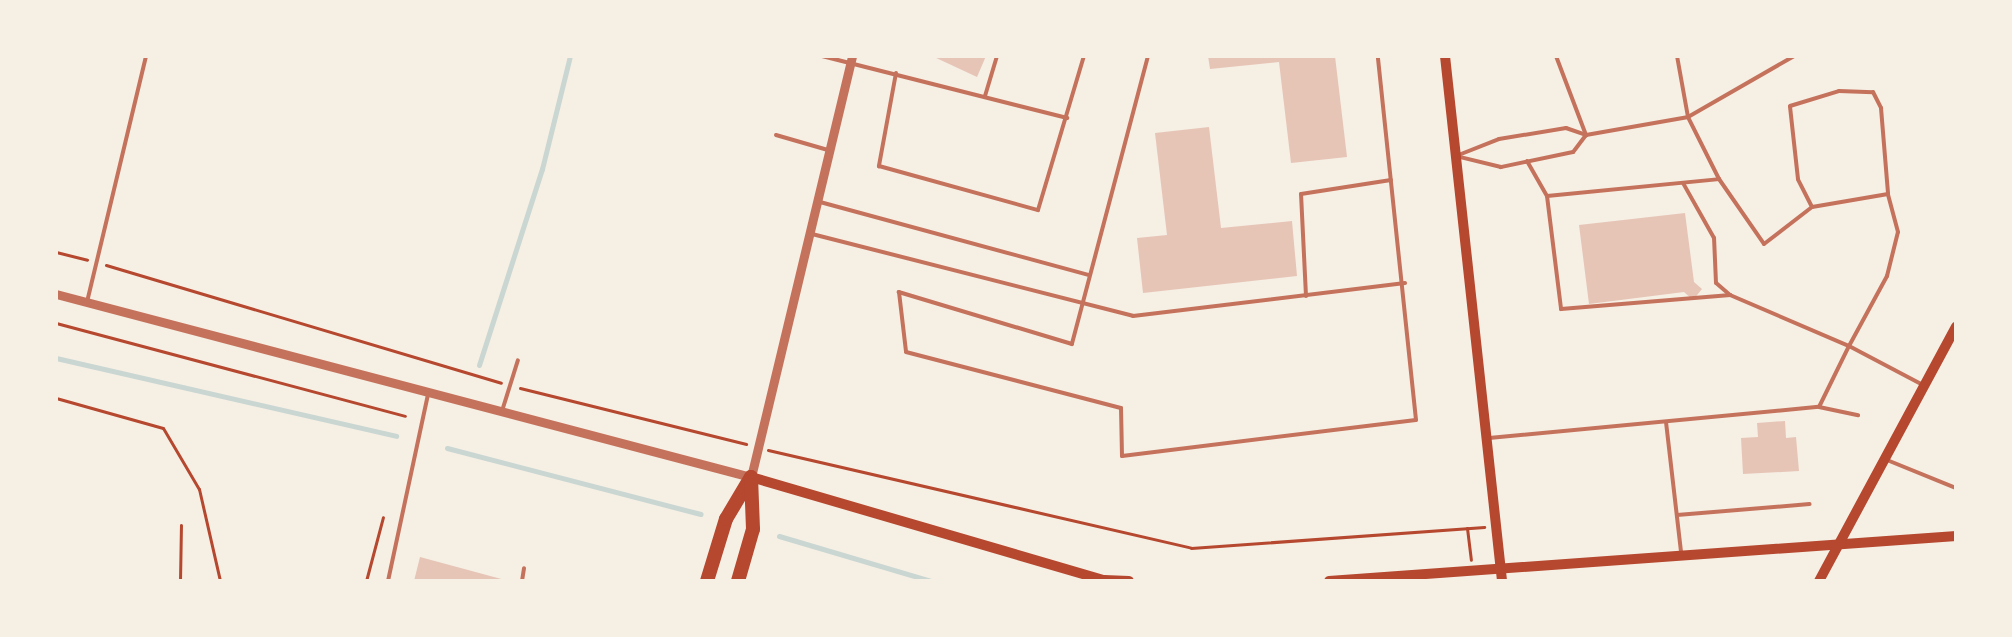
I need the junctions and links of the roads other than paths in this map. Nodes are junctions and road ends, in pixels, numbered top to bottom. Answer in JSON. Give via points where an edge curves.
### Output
{"nodes":[{"id":1,"x":146,"y":56,"type":"edge"},
{"id":2,"x":822,"y":56,"type":"edge"},
{"id":3,"x":997,"y":56,"type":"edge"},
{"id":4,"x":1084,"y":56,"type":"edge"},
{"id":5,"x":1148,"y":56,"type":"edge"},
{"id":6,"x":1378,"y":56,"type":"edge"},
{"id":7,"x":1445,"y":56,"type":"edge"},
{"id":8,"x":1556,"y":56,"type":"edge"},
{"id":9,"x":1677,"y":56,"type":"edge"},
{"id":10,"x":1794,"y":56,"type":"edge"},
{"id":11,"x":851,"y":59,"type":"edge"},
{"id":12,"x":896,"y":73,"type":"junction"},
{"id":13,"x":985,"y":96,"type":"junction"},
{"id":14,"x":1688,"y":117,"type":"junction"},
{"id":15,"x":1067,"y":118,"type":"junction"},
{"id":16,"x":776,"y":135,"type":"dead end"},
{"id":17,"x":1586,"y":135,"type":"junction"},
{"id":18,"x":828,"y":150,"type":"junction"},
{"id":19,"x":1456,"y":156,"type":"junction"},
{"id":20,"x":1527,"y":161,"type":"junction"},
{"id":21,"x":1719,"y":179,"type":"junction"},
{"id":22,"x":1391,"y":180,"type":"junction"},
{"id":23,"x":1683,"y":183,"type":"junction"},
{"id":24,"x":1888,"y":194,"type":"junction"},
{"id":25,"x":1547,"y":196,"type":"junction"},
{"id":26,"x":815,"y":201,"type":"junction"},
{"id":27,"x":1812,"y":207,"type":"junction"},
{"id":28,"x":807,"y":232,"type":"junction"},
{"id":29,"x":1088,"y":275,"type":"junction"},
{"id":30,"x":1405,"y":283,"type":"junction"},
{"id":31,"x":56,"y":294,"type":"edge"},
{"id":32,"x":1730,"y":295,"type":"junction"},
{"id":33,"x":1306,"y":296,"type":"junction"},
{"id":34,"x":1081,"y":298,"type":"junction"},
{"id":35,"x":87,"y":302,"type":"junction"},
{"id":36,"x":1956,"y":327,"type":"edge"},
{"id":37,"x":1849,"y":346,"type":"junction"},
{"id":38,"x":518,"y":360,"type":"dead end"},
{"id":39,"x":1923,"y":385,"type":"junction"},
{"id":40,"x":428,"y":392,"type":"junction"},
{"id":41,"x":1819,"y":407,"type":"junction"},
{"id":42,"x":502,"y":411,"type":"junction"},
{"id":43,"x":1858,"y":415,"type":"dead end"},
{"id":44,"x":1666,"y":422,"type":"junction"},
{"id":45,"x":1486,"y":438,"type":"junction"},
{"id":46,"x":1885,"y":459,"type":"junction"},
{"id":47,"x":751,"y":477,"type":"junction"},
{"id":48,"x":1956,"y":488,"type":"edge"},
{"id":49,"x":1810,"y":504,"type":"dead end"},
{"id":50,"x":1677,"y":515,"type":"junction"},
{"id":51,"x":1956,"y":536,"type":"edge"},
{"id":52,"x":1836,"y":548,"type":"junction"},
{"id":53,"x":1681,"y":552,"type":"junction"},
{"id":54,"x":1500,"y":567,"type":"junction"},
{"id":55,"x":524,"y":568,"type":"dead end"},
{"id":56,"x":1104,"y":580,"type":"edge"},
{"id":57,"x":388,"y":581,"type":"edge"},
{"id":58,"x":522,"y":581,"type":"edge"},
{"id":59,"x":707,"y":581,"type":"edge"},
{"id":60,"x":738,"y":581,"type":"edge"},
{"id":61,"x":1129,"y":581,"type":"edge"},
{"id":62,"x":1329,"y":581,"type":"edge"},
{"id":63,"x":1502,"y":581,"type":"edge"},
{"id":64,"x":1819,"y":581,"type":"edge"}],
"edges":[{"from":1,"to":35,"type":"lane"},
{"from":2,"to":11,"type":"lane"},
{"from":3,"to":13,"type":"lane"},
{"from":4,"to":15,"type":"lane"},
{"from":5,"to":29,"type":"lane"},
{"from":6,"to":22,"type":"lane"},
{"from":7,"to":19,"type":"main road"},
{"from":8,"to":17,"type":"lane"},
{"from":9,"to":14,"type":"lane"},
{"from":10,"to":14,"type":"lane"},
{"from":11,"to":12,"type":"lane"},
{"from":11,"to":18,"type":"street"},
{"from":12,"to":13,"type":"lane"},
{"from":12,"to":15,"type":"lane","via":[[879,166],[1036,210],[1046,203]]},
{"from":13,"to":15,"type":"lane"},
{"from":14,"to":17,"type":"lane"},
{"from":14,"to":21,"type":"lane"},
{"from":16,"to":18,"type":"lane"},
{"from":17,"to":19,"type":"lane","via":[[1566,128],[1513,136]]},
{"from":17,"to":20,"type":"lane","via":[[1573,152]]},
{"from":18,"to":26,"type":"street"},
{"from":19,"to":20,"type":"lane","via":[[1501,167]]},
{"from":19,"to":45,"type":"main road"},
{"from":20,"to":25,"type":"lane"},
{"from":21,"to":23,"type":"lane"},
{"from":21,"to":27,"type":"lane","via":[[1764,244]]},
{"from":22,"to":30,"type":"lane"},
{"from":22,"to":33,"type":"lane","via":[[1301,194]]},
{"from":23,"to":25,"type":"lane"},
{"from":23,"to":32,"type":"lane","via":[[1714,238],[1716,283]]},
{"from":24,"to":27,"type":"lane"},
{"from":24,"to":27,"type":"lane","via":[[1881,108],[1873,92],[1839,91],[1790,106],[1798,179]]},
{"from":24,"to":37,"type":"lane","via":[[1898,232],[1887,276]]},
{"from":25,"to":32,"type":"lane","via":[[1561,309]]},
{"from":26,"to":28,"type":"street"},
{"from":26,"to":29,"type":"lane"},
{"from":28,"to":34,"type":"lane"},
{"from":28,"to":47,"type":"street"},
{"from":29,"to":34,"type":"lane"},
{"from":30,"to":33,"type":"lane"},
{"from":30,"to":34,"type":"lane","via":[[1416,420],[1122,456],[1121,408],[906,352],[899,292],[1072,344]]},
{"from":31,"to":35,"type":"street"},
{"from":32,"to":37,"type":"lane"},
{"from":33,"to":34,"type":"lane","via":[[1133,316]]},
{"from":35,"to":40,"type":"street"},
{"from":36,"to":39,"type":"main road"},
{"from":37,"to":39,"type":"lane"},
{"from":37,"to":41,"type":"lane"},
{"from":38,"to":42,"type":"lane"},
{"from":39,"to":46,"type":"main road"},
{"from":40,"to":42,"type":"street"},
{"from":40,"to":57,"type":"lane"},
{"from":41,"to":43,"type":"lane"},
{"from":41,"to":44,"type":"lane"},
{"from":42,"to":47,"type":"street"},
{"from":44,"to":45,"type":"lane"},
{"from":44,"to":50,"type":"lane"},
{"from":45,"to":54,"type":"main road"},
{"from":46,"to":48,"type":"lane"},
{"from":46,"to":52,"type":"main road"},
{"from":47,"to":56,"type":"main road"},
{"from":47,"to":59,"type":"highway","via":[[726,519]]},
{"from":47,"to":60,"type":"highway","via":[[753,529]]},
{"from":49,"to":50,"type":"lane"},
{"from":50,"to":53,"type":"lane"},
{"from":51,"to":52,"type":"main road"},
{"from":52,"to":53,"type":"main road"},
{"from":52,"to":64,"type":"main road"},
{"from":53,"to":54,"type":"main road"},
{"from":54,"to":62,"type":"main road"},
{"from":54,"to":63,"type":"main road"},
{"from":55,"to":58,"type":"lane"},
{"from":56,"to":61,"type":"main road"}]}
